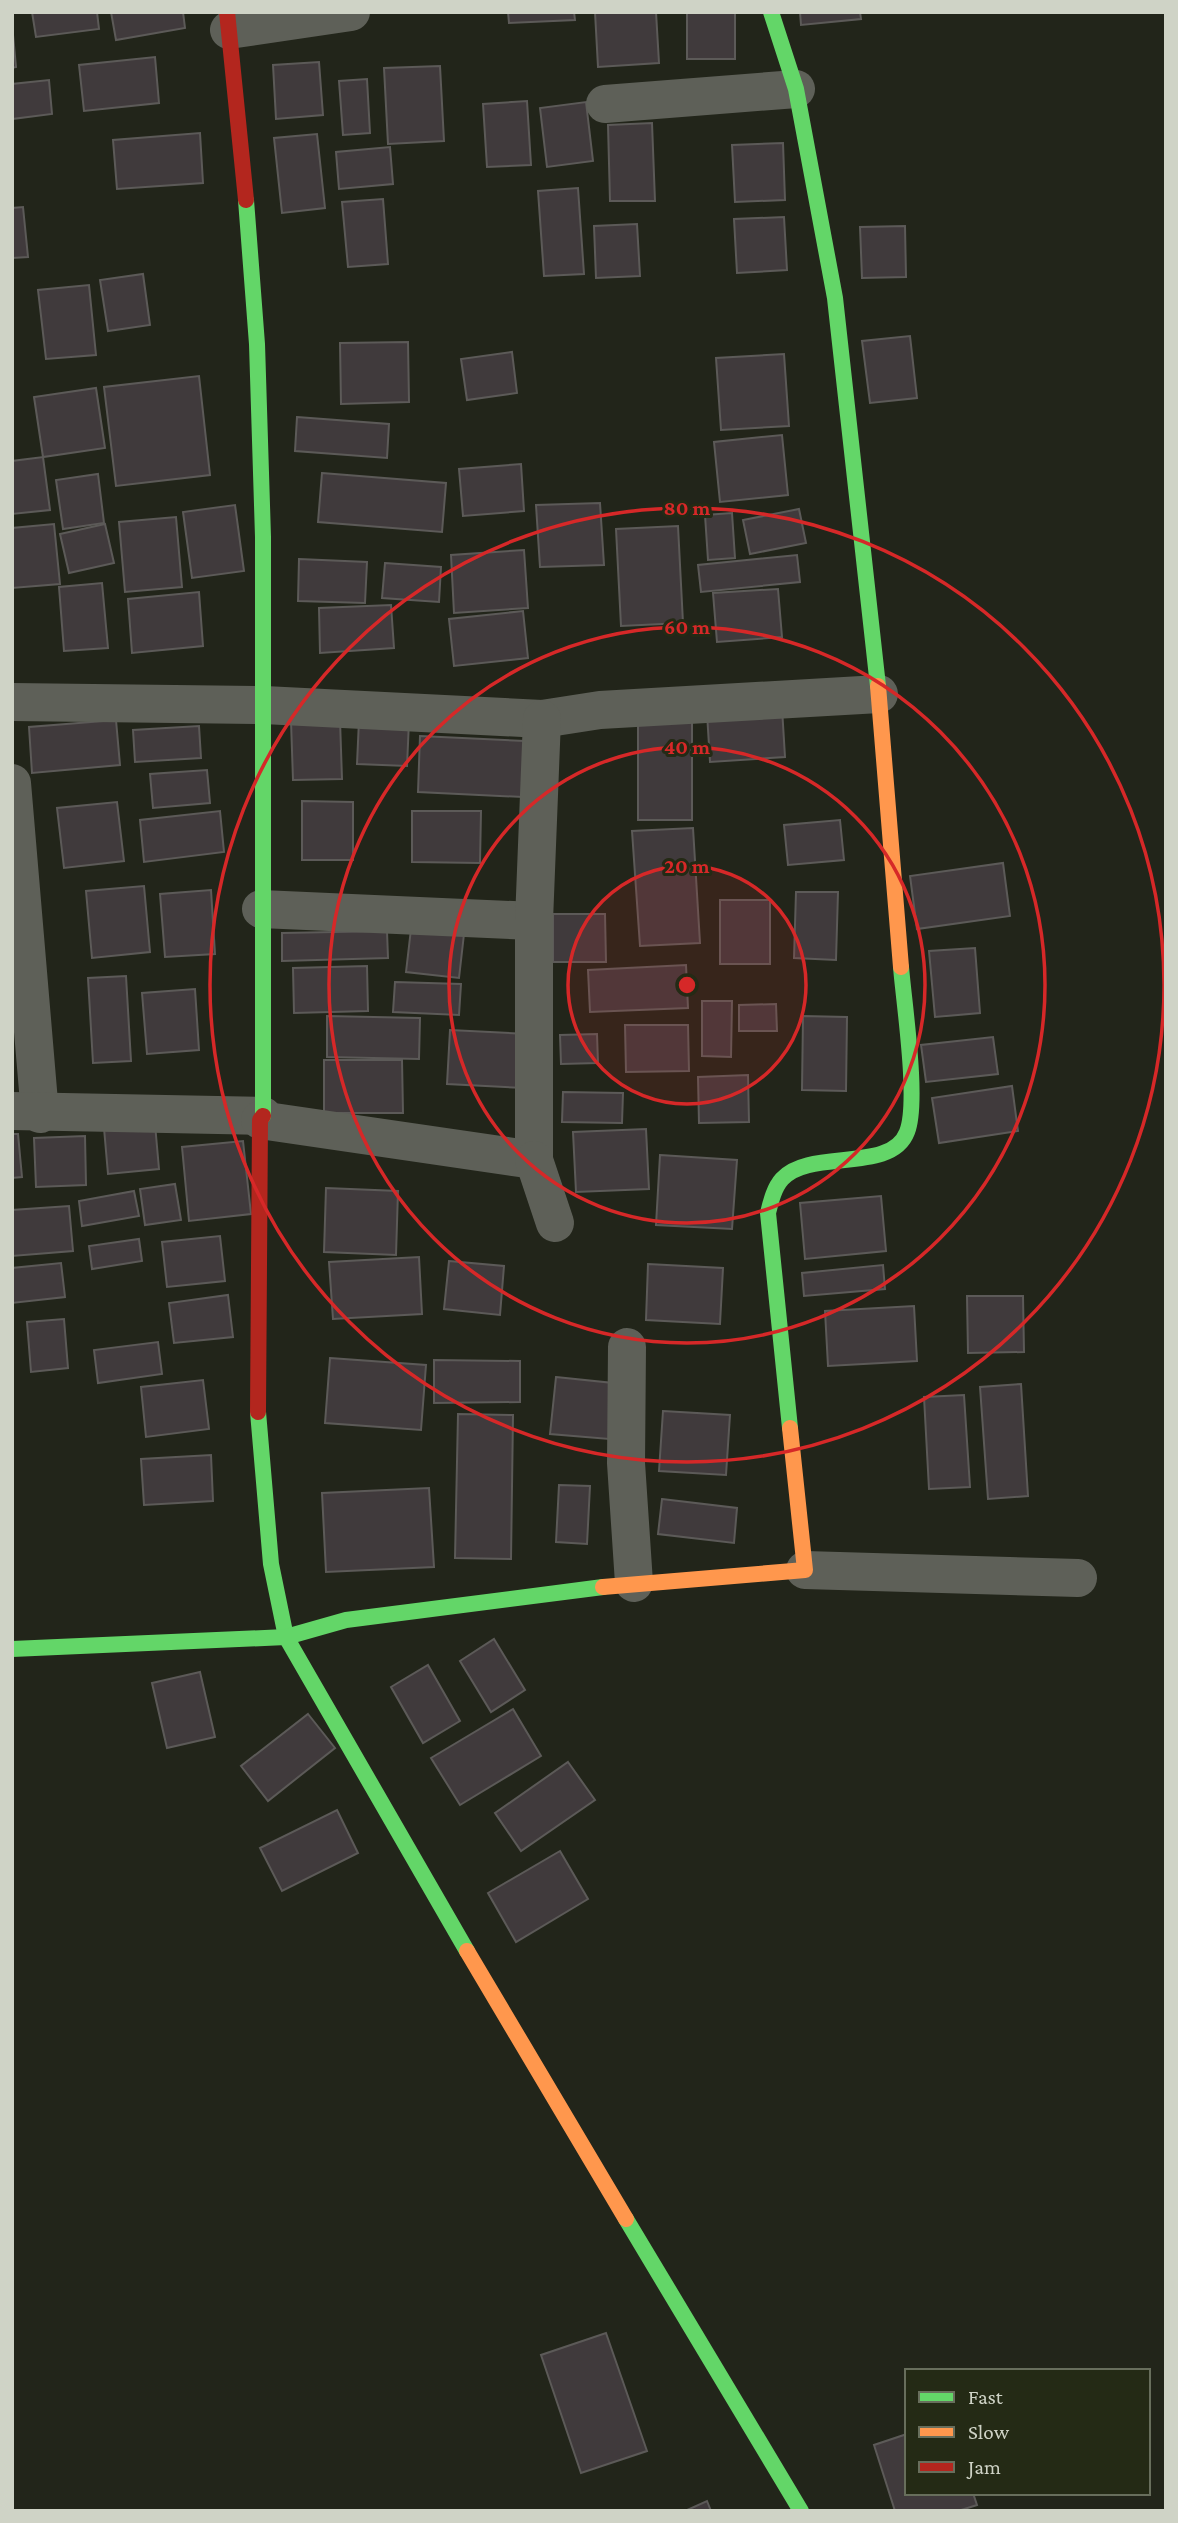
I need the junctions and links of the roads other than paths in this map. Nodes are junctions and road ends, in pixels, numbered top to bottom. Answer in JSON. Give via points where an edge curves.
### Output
{"nodes":[{"id":1,"x":351,"y":12,"type":"edge"},
{"id":2,"x":771,"y":12,"type":"edge"},
{"id":3,"x":228,"y":21,"type":"edge"},
{"id":4,"x":796,"y":89,"type":"junction"},
{"id":5,"x":605,"y":104,"type":"dead end"},
{"id":6,"x":879,"y":694,"type":"junction"},
{"id":7,"x":12,"y":702,"type":"edge"},
{"id":8,"x":264,"y":705,"type":"junction"},
{"id":9,"x":542,"y":719,"type":"junction"},
{"id":10,"x":12,"y":783,"type":"edge"},
{"id":11,"x":261,"y":909,"type":"junction"},
{"id":12,"x":534,"y":921,"type":"junction"},
{"id":13,"x":26,"y":1113,"type":"edge"},
{"id":14,"x":262,"y":1118,"type":"junction"},
{"id":15,"x":534,"y":1160,"type":"junction"},
{"id":16,"x":555,"y":1223,"type":"dead end"},
{"id":17,"x":627,"y":1347,"type":"dead end"},
{"id":18,"x":805,"y":1570,"type":"junction"},
{"id":19,"x":1078,"y":1578,"type":"dead end"},
{"id":20,"x":634,"y":1583,"type":"junction"},
{"id":21,"x":286,"y":1637,"type":"junction"},
{"id":22,"x":12,"y":1649,"type":"edge"},
{"id":23,"x":801,"y":2511,"type":"edge"}],
"edges":[{"from":1,"to":3,"type":"street"},
{"from":2,"to":4,"type":"street"},
{"from":3,"to":8,"type":"street","via":[[257,342]]},
{"from":4,"to":5,"type":"street"},
{"from":4,"to":6,"type":"street","via":[[835,298]]},
{"from":6,"to":9,"type":"street","via":[[600,710]]},
{"from":6,"to":18,"type":"street","via":[[912,1107],[904,1142],[892,1151],[794,1169],[781,1177],[768,1213]]},
{"from":7,"to":8,"type":"street"},
{"from":8,"to":9,"type":"street"},
{"from":8,"to":11,"type":"street"},
{"from":9,"to":12,"type":"street"},
{"from":10,"to":13,"type":"street"},
{"from":11,"to":12,"type":"street"},
{"from":11,"to":14,"type":"street"},
{"from":12,"to":15,"type":"street"},
{"from":13,"to":14,"type":"street"},
{"from":14,"to":15,"type":"street"},
{"from":14,"to":21,"type":"street","via":[[256,1393],[271,1564]]},
{"from":15,"to":16,"type":"street"},
{"from":17,"to":20,"type":"street","via":[[626,1463]]},
{"from":18,"to":19,"type":"street"},
{"from":18,"to":20,"type":"street"},
{"from":20,"to":21,"type":"street","via":[[346,1620]]},
{"from":21,"to":22,"type":"street"},
{"from":21,"to":23,"type":"street","via":[[519,2041]]}]}
